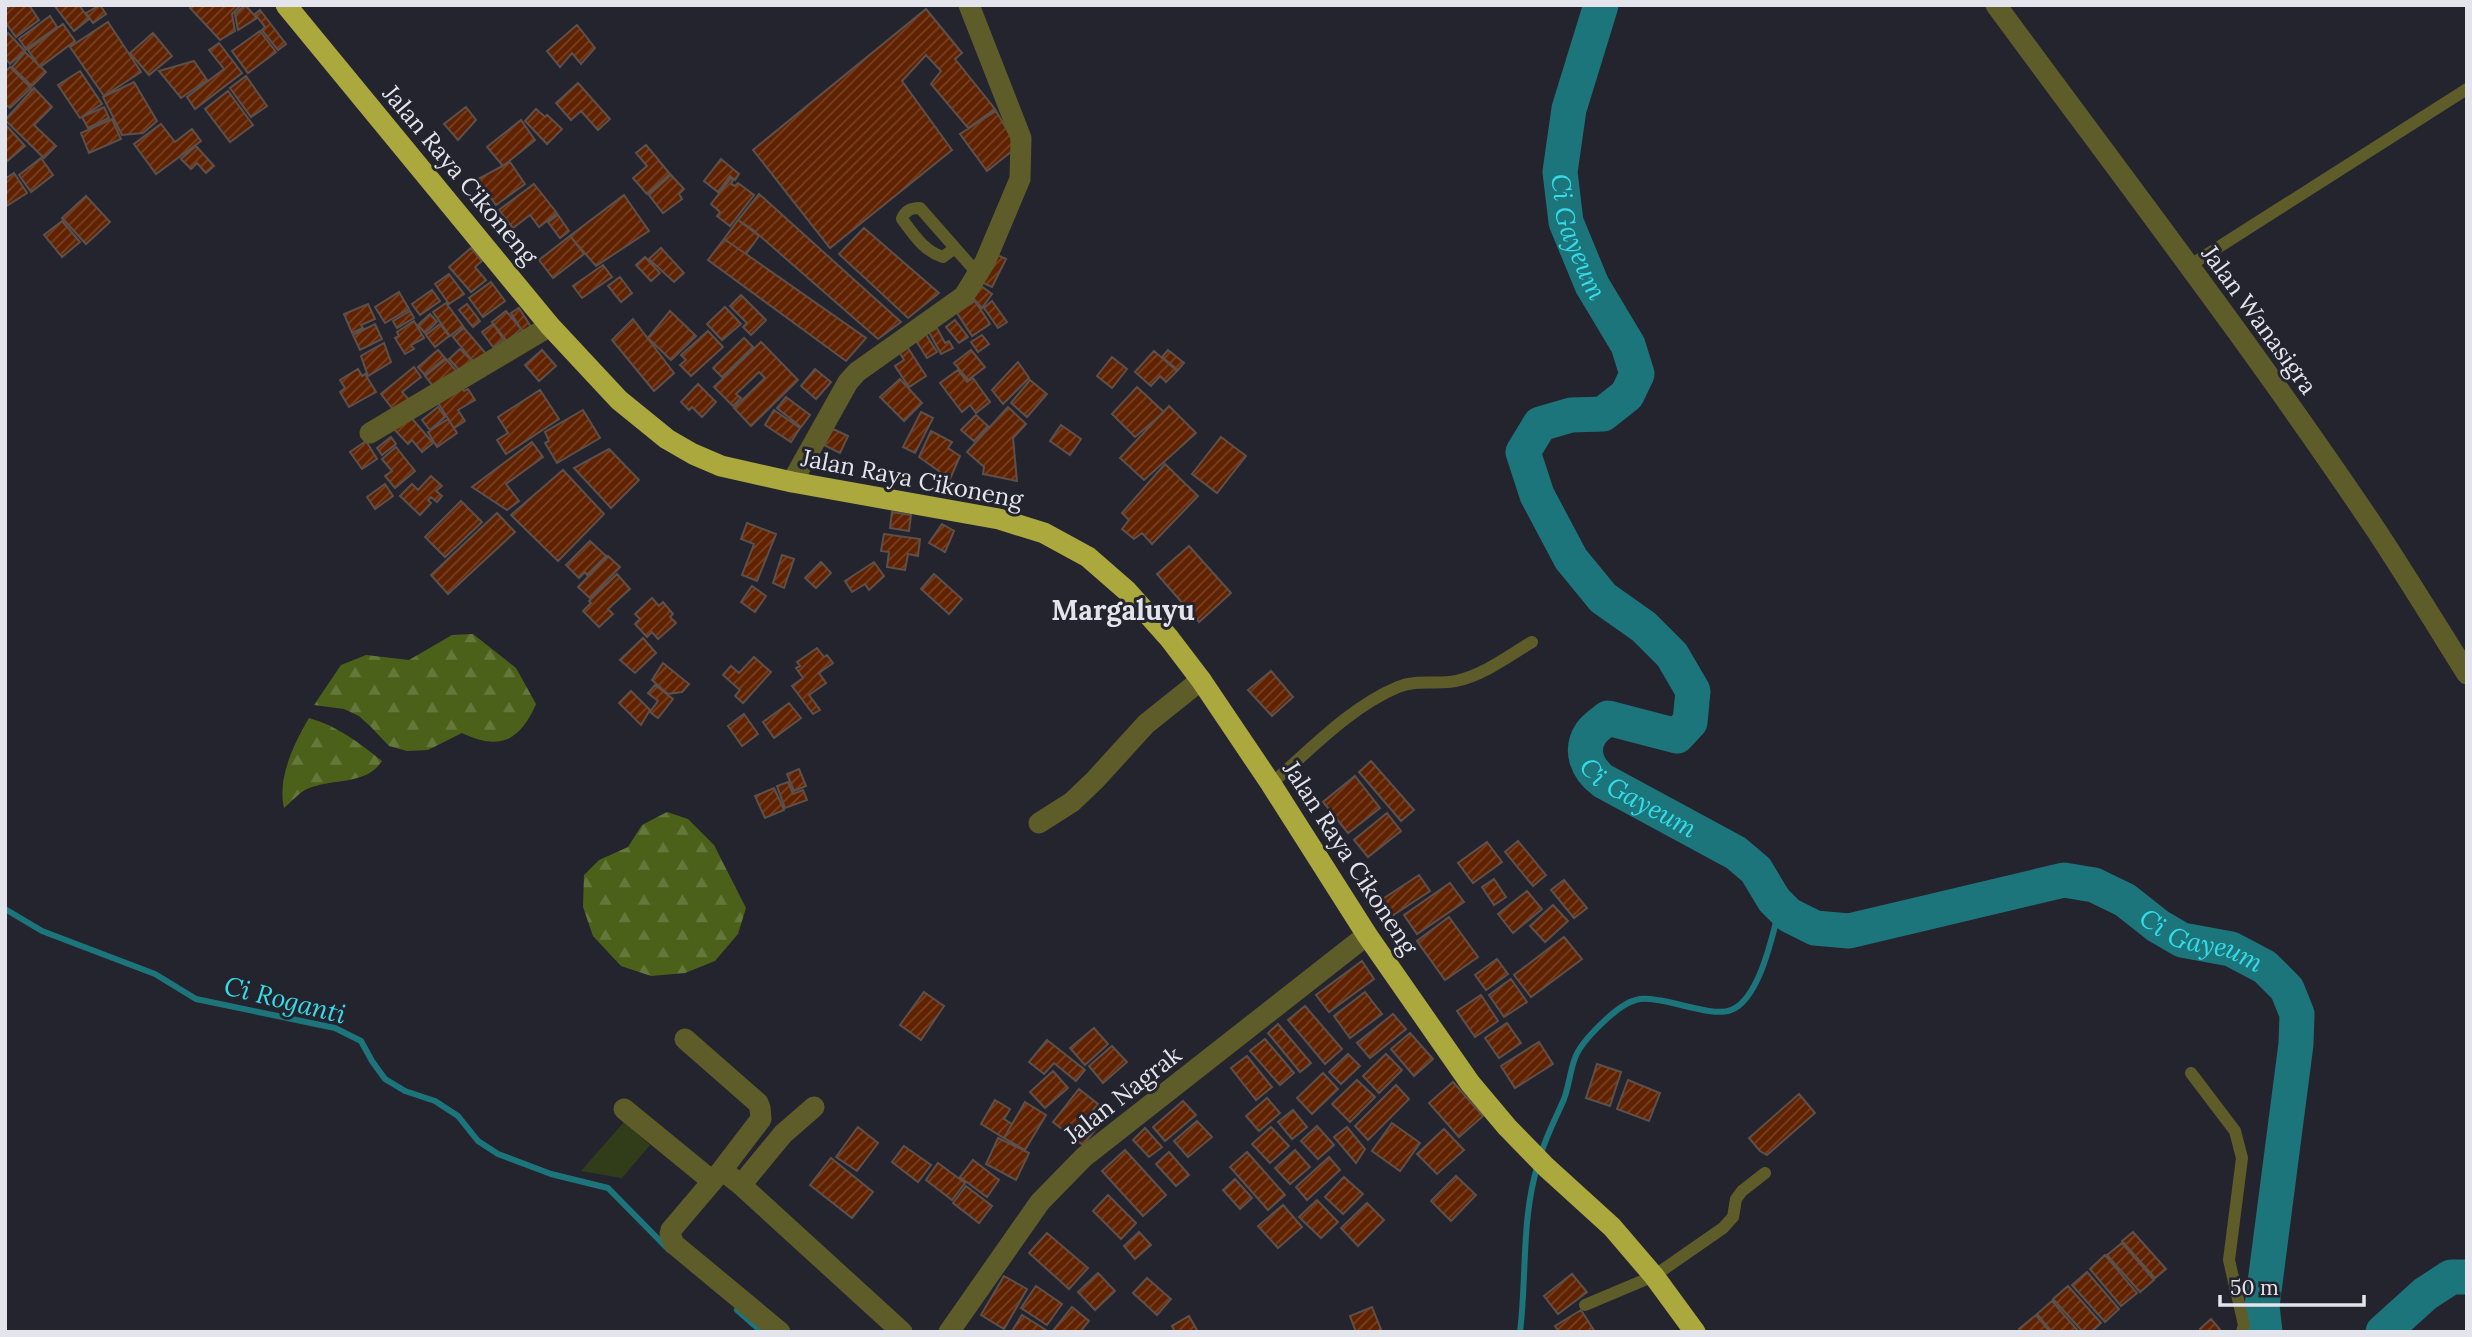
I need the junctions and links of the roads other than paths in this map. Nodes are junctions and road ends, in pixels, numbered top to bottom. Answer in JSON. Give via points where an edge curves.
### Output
{"nodes":[{"id":1,"x":286,"y":5,"type":"edge"},
{"id":2,"x":969,"y":5,"type":"edge"},
{"id":3,"x":1996,"y":5,"type":"edge"},
{"id":4,"x":2467,"y":89,"type":"edge"},
{"id":5,"x":955,"y":248,"type":"dead end"},
{"id":6,"x":2189,"y":267,"type":"junction"},
{"id":7,"x":978,"y":274,"type":"junction"},
{"id":8,"x":550,"y":326,"type":"junction"},
{"id":9,"x":370,"y":433,"type":"dead end"},
{"id":10,"x":792,"y":482,"type":"junction"},
{"id":11,"x":1532,"y":642,"type":"dead end"},
{"id":12,"x":2467,"y":674,"type":"edge"},
{"id":13,"x":1201,"y":680,"type":"junction"},
{"id":14,"x":1271,"y":784,"type":"junction"},
{"id":15,"x":1039,"y":823,"type":"dead end"},
{"id":16,"x":1367,"y":935,"type":"junction"},
{"id":17,"x":685,"y":1039,"type":"dead end"},
{"id":18,"x":2191,"y":1073,"type":"dead end"},
{"id":19,"x":814,"y":1107,"type":"dead end"},
{"id":20,"x":624,"y":1109,"type":"dead end"},
{"id":21,"x":761,"y":1119,"type":"junction"},
{"id":22,"x":783,"y":1135,"type":"junction"},
{"id":23,"x":1765,"y":1172,"type":"dead end"},
{"id":24,"x":717,"y":1176,"type":"junction"},
{"id":25,"x":741,"y":1185,"type":"junction"},
{"id":26,"x":1654,"y":1276,"type":"junction"},
{"id":27,"x":1585,"y":1305,"type":"dead end"},
{"id":28,"x":780,"y":1332,"type":"edge"},
{"id":29,"x":902,"y":1332,"type":"edge"},
{"id":30,"x":949,"y":1332,"type":"edge"},
{"id":31,"x":1695,"y":1332,"type":"edge"},
{"id":32,"x":2242,"y":1332,"type":"edge"}],
"edges":[{"from":1,"to":8,"type":"highway","name":"Jalan Raya Cikoneng"},
{"from":2,"to":7,"type":"street","via":[[1013,115],[1022,152],[1020,179]]},
{"from":3,"to":6,"type":"street","name":"Jalan Wanasigra"},
{"from":4,"to":6,"type":"lane"},
{"from":5,"to":7,"type":"lane"},
{"from":6,"to":12,"type":"street","name":"Jalan Wanasigra","via":[[2377,531]]},
{"from":7,"to":10,"type":"street","via":[[964,296],[848,382]]},
{"from":8,"to":9,"type":"street"},
{"from":8,"to":10,"type":"highway","name":"Jalan Raya Cikoneng","via":[[619,400],[667,439],[721,466]]},
{"from":10,"to":13,"type":"highway","name":"Jalan Raya Cikoneng","via":[[999,519],[1044,533],[1088,557],[1127,591]]},
{"from":11,"to":14,"type":"lane","via":[[1475,676],[1400,686],[1373,699]]},
{"from":13,"to":14,"type":"highway","name":"Jalan Raya Cikoneng"},
{"from":13,"to":15,"type":"street","via":[[1146,724],[1073,802]]},
{"from":14,"to":16,"type":"highway","name":"Jalan Raya Cikoneng"},
{"from":16,"to":26,"type":"highway","name":"Jalan Raya Cikoneng","via":[[1470,1083]]},
{"from":16,"to":30,"type":"street","name":"Jalan Nagrak","via":[[1084,1157],[1040,1202]]},
{"from":17,"to":21,"type":"street","via":[[758,1103]]},
{"from":18,"to":32,"type":"lane","via":[[2235,1131],[2242,1158],[2229,1260]]},
{"from":19,"to":22,"type":"street"},
{"from":20,"to":24,"type":"street"},
{"from":21,"to":22,"type":"street"},
{"from":21,"to":24,"type":"street"},
{"from":22,"to":25,"type":"street"},
{"from":23,"to":26,"type":"lane","via":[[1742,1191],[1723,1228]]},
{"from":24,"to":25,"type":"street"},
{"from":24,"to":28,"type":"street","via":[[671,1230],[671,1238]]},
{"from":25,"to":29,"type":"street"},
{"from":26,"to":27,"type":"lane"},
{"from":26,"to":31,"type":"highway","name":"Jalan Raya Cikoneng"}]}
